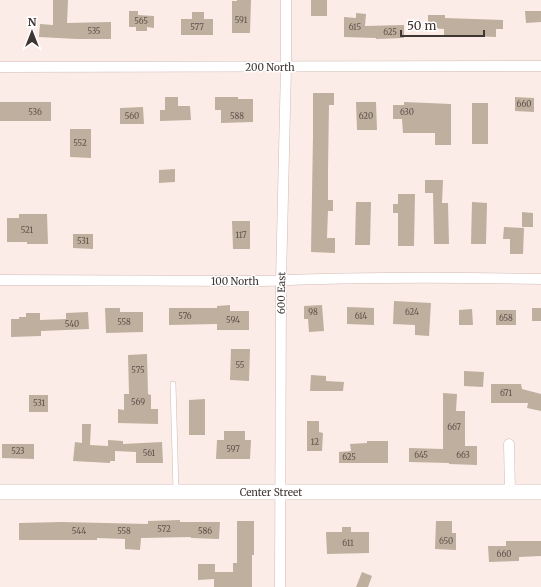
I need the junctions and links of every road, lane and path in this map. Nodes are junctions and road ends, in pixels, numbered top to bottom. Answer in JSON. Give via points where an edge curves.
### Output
{"nodes":[{"id":1,"x":286,"y":0,"type":"edge"},
{"id":2,"x":541,"y":66,"type":"edge"},
{"id":3,"x":0,"y":67,"type":"edge"},
{"id":4,"x":286,"y":67,"type":"junction"},
{"id":5,"x":0,"y":280,"type":"edge"},
{"id":6,"x":541,"y":280,"type":"edge"},
{"id":7,"x":281,"y":281,"type":"junction"},
{"id":8,"x":173,"y":384,"type":"dead end"},
{"id":9,"x":509,"y":444,"type":"dead end"},
{"id":10,"x":0,"y":492,"type":"edge"},
{"id":11,"x":176,"y":492,"type":"junction"},
{"id":12,"x":280,"y":492,"type":"junction"},
{"id":13,"x":510,"y":492,"type":"junction"},
{"id":14,"x":541,"y":492,"type":"edge"},
{"id":15,"x":280,"y":587,"type":"edge"}],
"edges":[{"from":1,"to":4,"type":"street","name":"600 East"},
{"from":2,"to":4,"type":"street","name":"200 North"},
{"from":3,"to":4,"type":"street","name":"200 North"},
{"from":4,"to":7,"type":"street","name":"600 East"},
{"from":5,"to":7,"type":"street","name":"100 North"},
{"from":6,"to":7,"type":"street","name":"100 North","via":[[480,278]]},
{"from":7,"to":12,"type":"street","name":"600 East"},
{"from":8,"to":11,"type":"lane"},
{"from":9,"to":13,"type":"street"},
{"from":10,"to":11,"type":"street","name":"Center Street"},
{"from":11,"to":12,"type":"street","name":"Center Street"},
{"from":12,"to":13,"type":"street","name":"Center Street"},
{"from":12,"to":15,"type":"street","name":"600 East"},
{"from":13,"to":14,"type":"street","name":"Center Street"}]}
